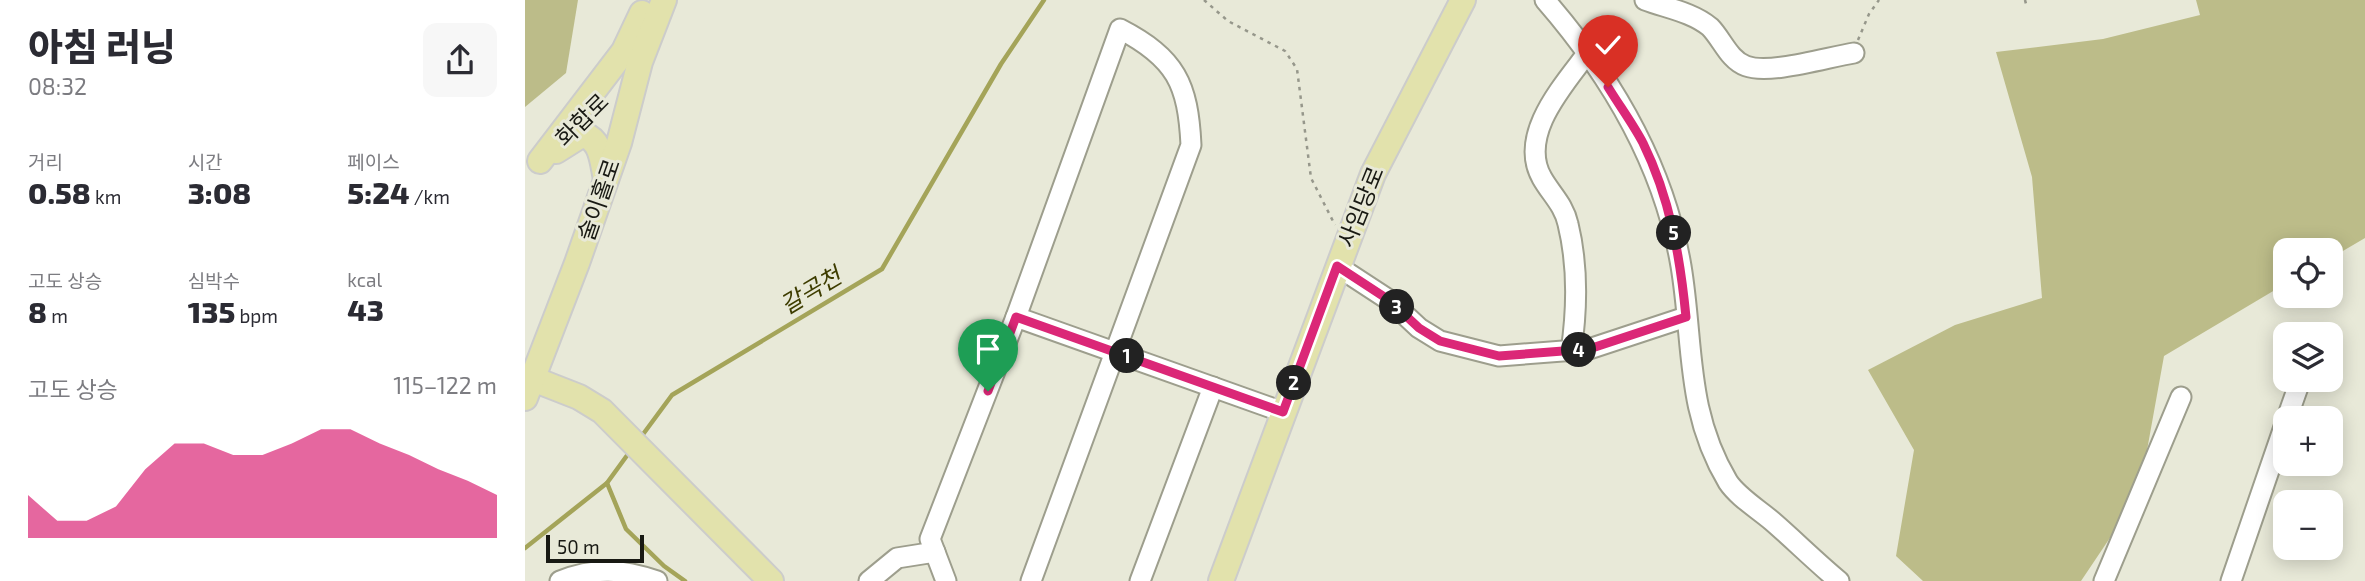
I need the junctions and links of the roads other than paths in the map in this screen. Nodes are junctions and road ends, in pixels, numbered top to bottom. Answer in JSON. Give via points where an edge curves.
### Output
{"nodes":[{"id":1,"x":647,"y":0,"type":"edge"},
{"id":2,"x":664,"y":0,"type":"edge"},
{"id":3,"x":1463,"y":0,"type":"edge"},
{"id":4,"x":1545,"y":0,"type":"edge"},
{"id":5,"x":1645,"y":0,"type":"edge"},
{"id":6,"x":1854,"y":53,"type":"road end"},
{"id":7,"x":1586,"y":55,"type":"junction"},
{"id":8,"x":639,"y":62,"type":"junction"},
{"id":9,"x":533,"y":169,"type":"edge"},
{"id":10,"x":606,"y":180,"type":"junction"},
{"id":11,"x":1337,"y":266,"type":"junction"},
{"id":12,"x":1016,"y":317,"type":"junction"},
{"id":13,"x":1686,"y":317,"type":"junction"},
{"id":14,"x":1571,"y":352,"type":"junction"},
{"id":15,"x":1117,"y":353,"type":"junction"},
{"id":16,"x":1213,"y":387,"type":"junction"},
{"id":17,"x":529,"y":388,"type":"edge"},
{"id":18,"x":2182,"y":397,"type":"dead end"},
{"id":19,"x":1283,"y":412,"type":"junction"},
{"id":20,"x":2273,"y":459,"type":"edge"},
{"id":21,"x":935,"y":552,"type":"junction"},
{"id":22,"x":560,"y":581,"type":"edge"},
{"id":23,"x":657,"y":581,"type":"edge"},
{"id":24,"x":771,"y":581,"type":"edge"},
{"id":25,"x":869,"y":581,"type":"edge"},
{"id":26,"x":946,"y":581,"type":"edge"},
{"id":27,"x":1031,"y":581,"type":"edge"},
{"id":28,"x":1140,"y":581,"type":"edge"},
{"id":29,"x":1221,"y":581,"type":"edge"},
{"id":30,"x":1839,"y":581,"type":"edge"},
{"id":31,"x":2103,"y":581,"type":"edge"},
{"id":32,"x":2231,"y":581,"type":"edge"}],
"edges":[{"from":1,"to":9,"type":"main road","via":[[624,51]]},
{"from":2,"to":8,"type":"main road","name":"술이홀로"},
{"from":3,"to":11,"type":"main road","name":"사임당로","via":[[1373,174]]},
{"from":4,"to":7,"type":"street"},
{"from":5,"to":6,"type":"street","via":[[1693,16],[1747,66],[1764,68]]},
{"from":7,"to":13,"type":"street","via":[[1643,142],[1669,209]]},
{"from":7,"to":14,"type":"street","via":[[1547,112],[1534,150],[1541,177],[1569,225],[1577,306]]},
{"from":8,"to":9,"type":"main road","name":"화합로"},
{"from":8,"to":10,"type":"main road","name":"술이홀로"},
{"from":9,"to":10,"type":"main road","via":[[583,134],[597,143]]},
{"from":10,"to":17,"type":"main road","name":"술이홀로"},
{"from":11,"to":14,"type":"street","via":[[1440,341],[1499,356]]},
{"from":11,"to":19,"type":"main road","name":"사임당로"},
{"from":12,"to":15,"type":"street"},
{"from":12,"to":15,"type":"street","via":[[1120,29],[1143,41],[1171,67],[1189,103],[1191,145]]},
{"from":12,"to":21,"type":"street","via":[[930,539]]},
{"from":13,"to":14,"type":"street"},
{"from":13,"to":30,"type":"street","via":[[1705,437],[1730,485]]},
{"from":15,"to":16,"type":"street"},
{"from":15,"to":27,"type":"street"},
{"from":16,"to":19,"type":"street"},
{"from":16,"to":28,"type":"street"},
{"from":17,"to":24,"type":"main road","via":[[579,397],[602,411]]},
{"from":18,"to":31,"type":"street"},
{"from":19,"to":29,"type":"main road","name":"사임당로"},
{"from":20,"to":32,"type":"street"},
{"from":21,"to":25,"type":"street","via":[[897,558]]},
{"from":21,"to":26,"type":"street"},
{"from":22,"to":23,"type":"street","via":[[601,569]]}]}
